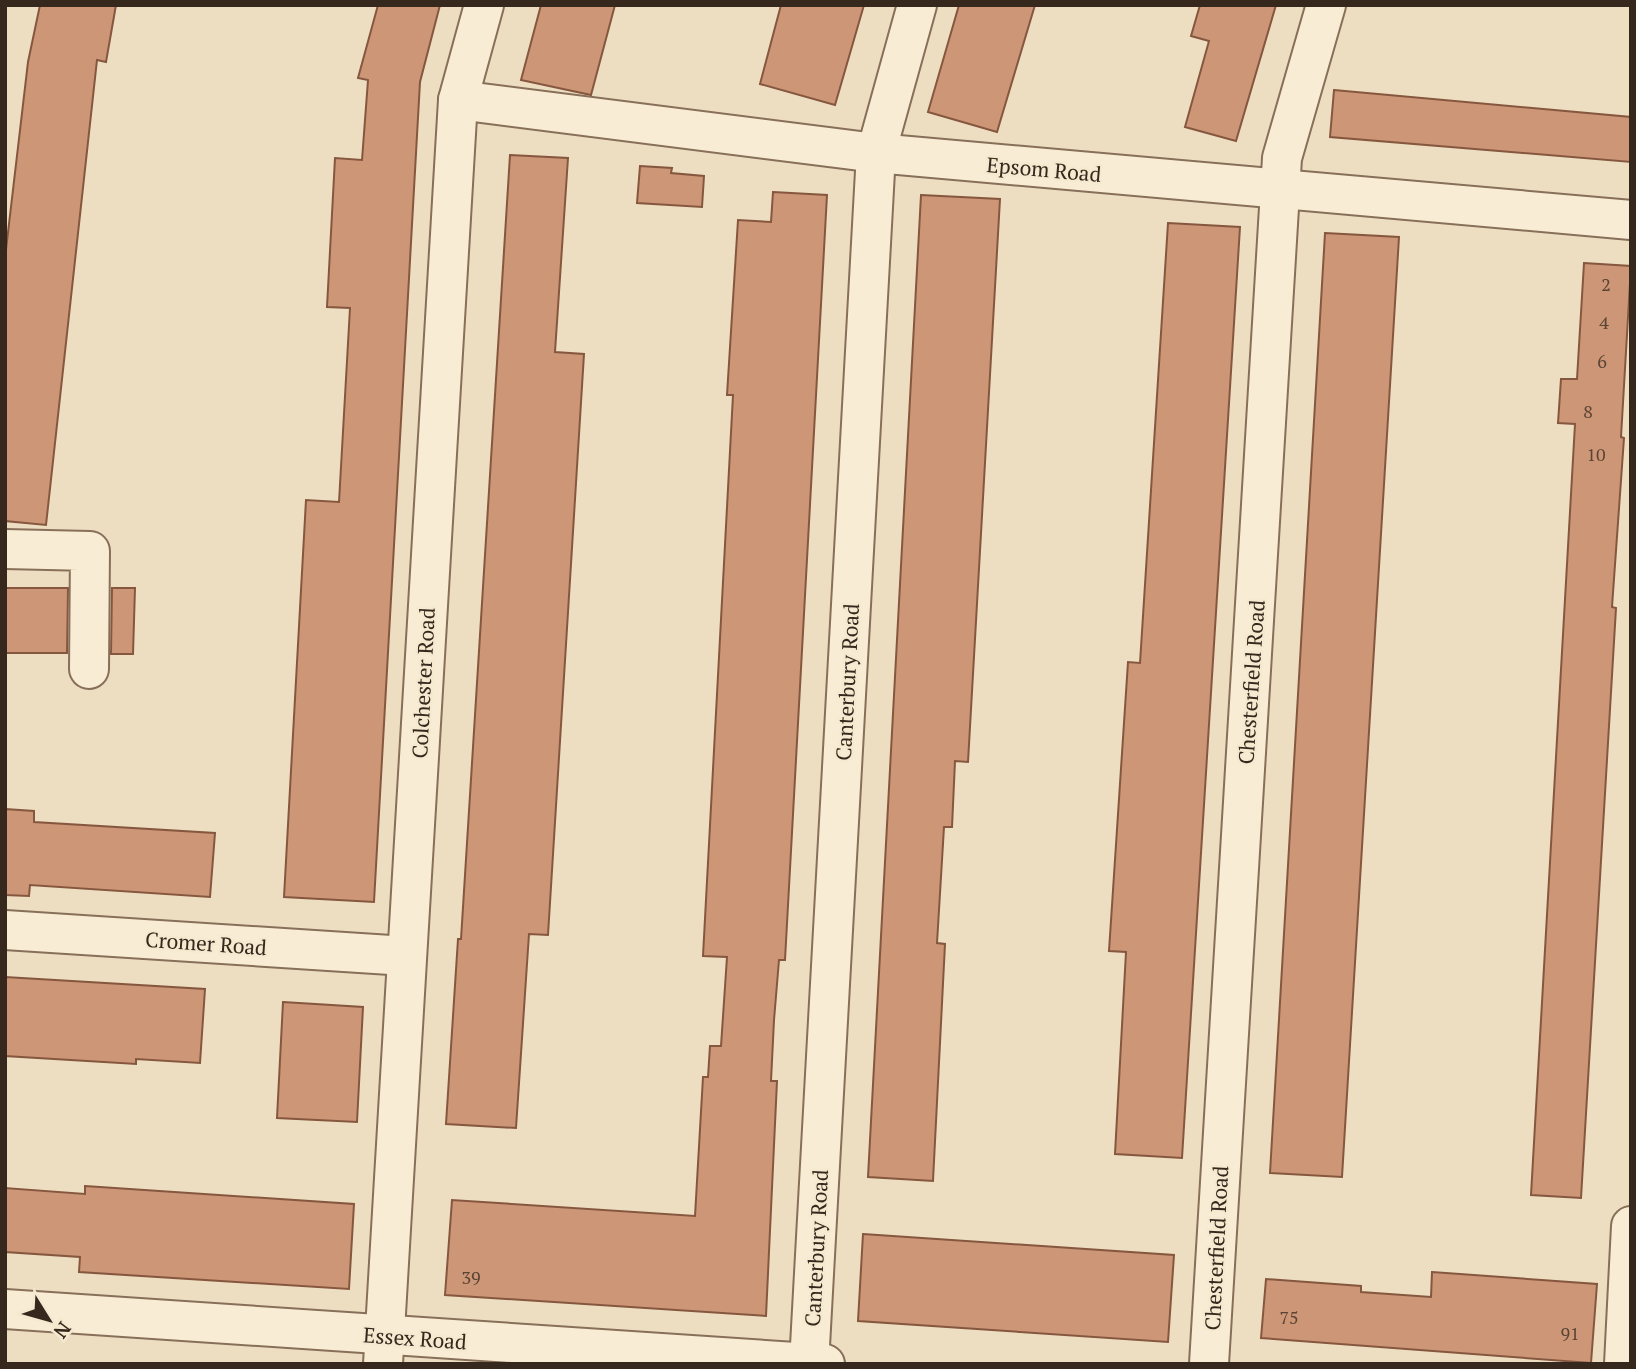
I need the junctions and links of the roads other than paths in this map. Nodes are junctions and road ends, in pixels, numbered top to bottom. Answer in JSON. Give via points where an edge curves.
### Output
{"nodes":[{"id":1,"x":484,"y":5,"type":"edge"},
{"id":2,"x":917,"y":5,"type":"edge"},
{"id":3,"x":1326,"y":5,"type":"edge"},
{"id":4,"x":458,"y":100,"type":"junction"},
{"id":5,"x":876,"y":153,"type":"junction"},
{"id":6,"x":1282,"y":191,"type":"junction"},
{"id":7,"x":1631,"y":220,"type":"edge"},
{"id":8,"x":5,"y":549,"type":"edge"},
{"id":9,"x":89,"y":669,"type":"dead end"},
{"id":10,"x":5,"y":930,"type":"edge"},
{"id":11,"x":406,"y":956,"type":"junction"},
{"id":12,"x":1631,"y":1226,"type":"edge"},
{"id":13,"x":5,"y":1309,"type":"edge"},
{"id":14,"x":383,"y":1350,"type":"edge"},
{"id":15,"x":815,"y":1363,"type":"edge"},
{"id":16,"x":1209,"y":1364,"type":"edge"},
{"id":17,"x":1624,"y":1364,"type":"edge"}],
"edges":[{"from":1,"to":4,"type":"street","name":"Colchester Road"},
{"from":2,"to":5,"type":"street","name":"Canterbury Road"},
{"from":3,"to":6,"type":"street","name":"Chesterfield Road","via":[[1282,158]]},
{"from":4,"to":5,"type":"street","name":"Epsom Road"},
{"from":4,"to":11,"type":"street","name":"Colchester Road"},
{"from":5,"to":6,"type":"street","name":"Epsom Road"},
{"from":5,"to":15,"type":"street","name":"Canterbury Road"},
{"from":6,"to":7,"type":"street","name":"Epsom Road"},
{"from":6,"to":16,"type":"street","name":"Chesterfield Road"},
{"from":8,"to":9,"type":"street","via":[[90,551]]},
{"from":10,"to":11,"type":"street","name":"Cromer Road"},
{"from":11,"to":14,"type":"street","name":"Colchester Road"},
{"from":12,"to":17,"type":"street"},
{"from":13,"to":14,"type":"street","name":"Essex Road"},
{"from":14,"to":15,"type":"street","name":"Essex Road"}]}
